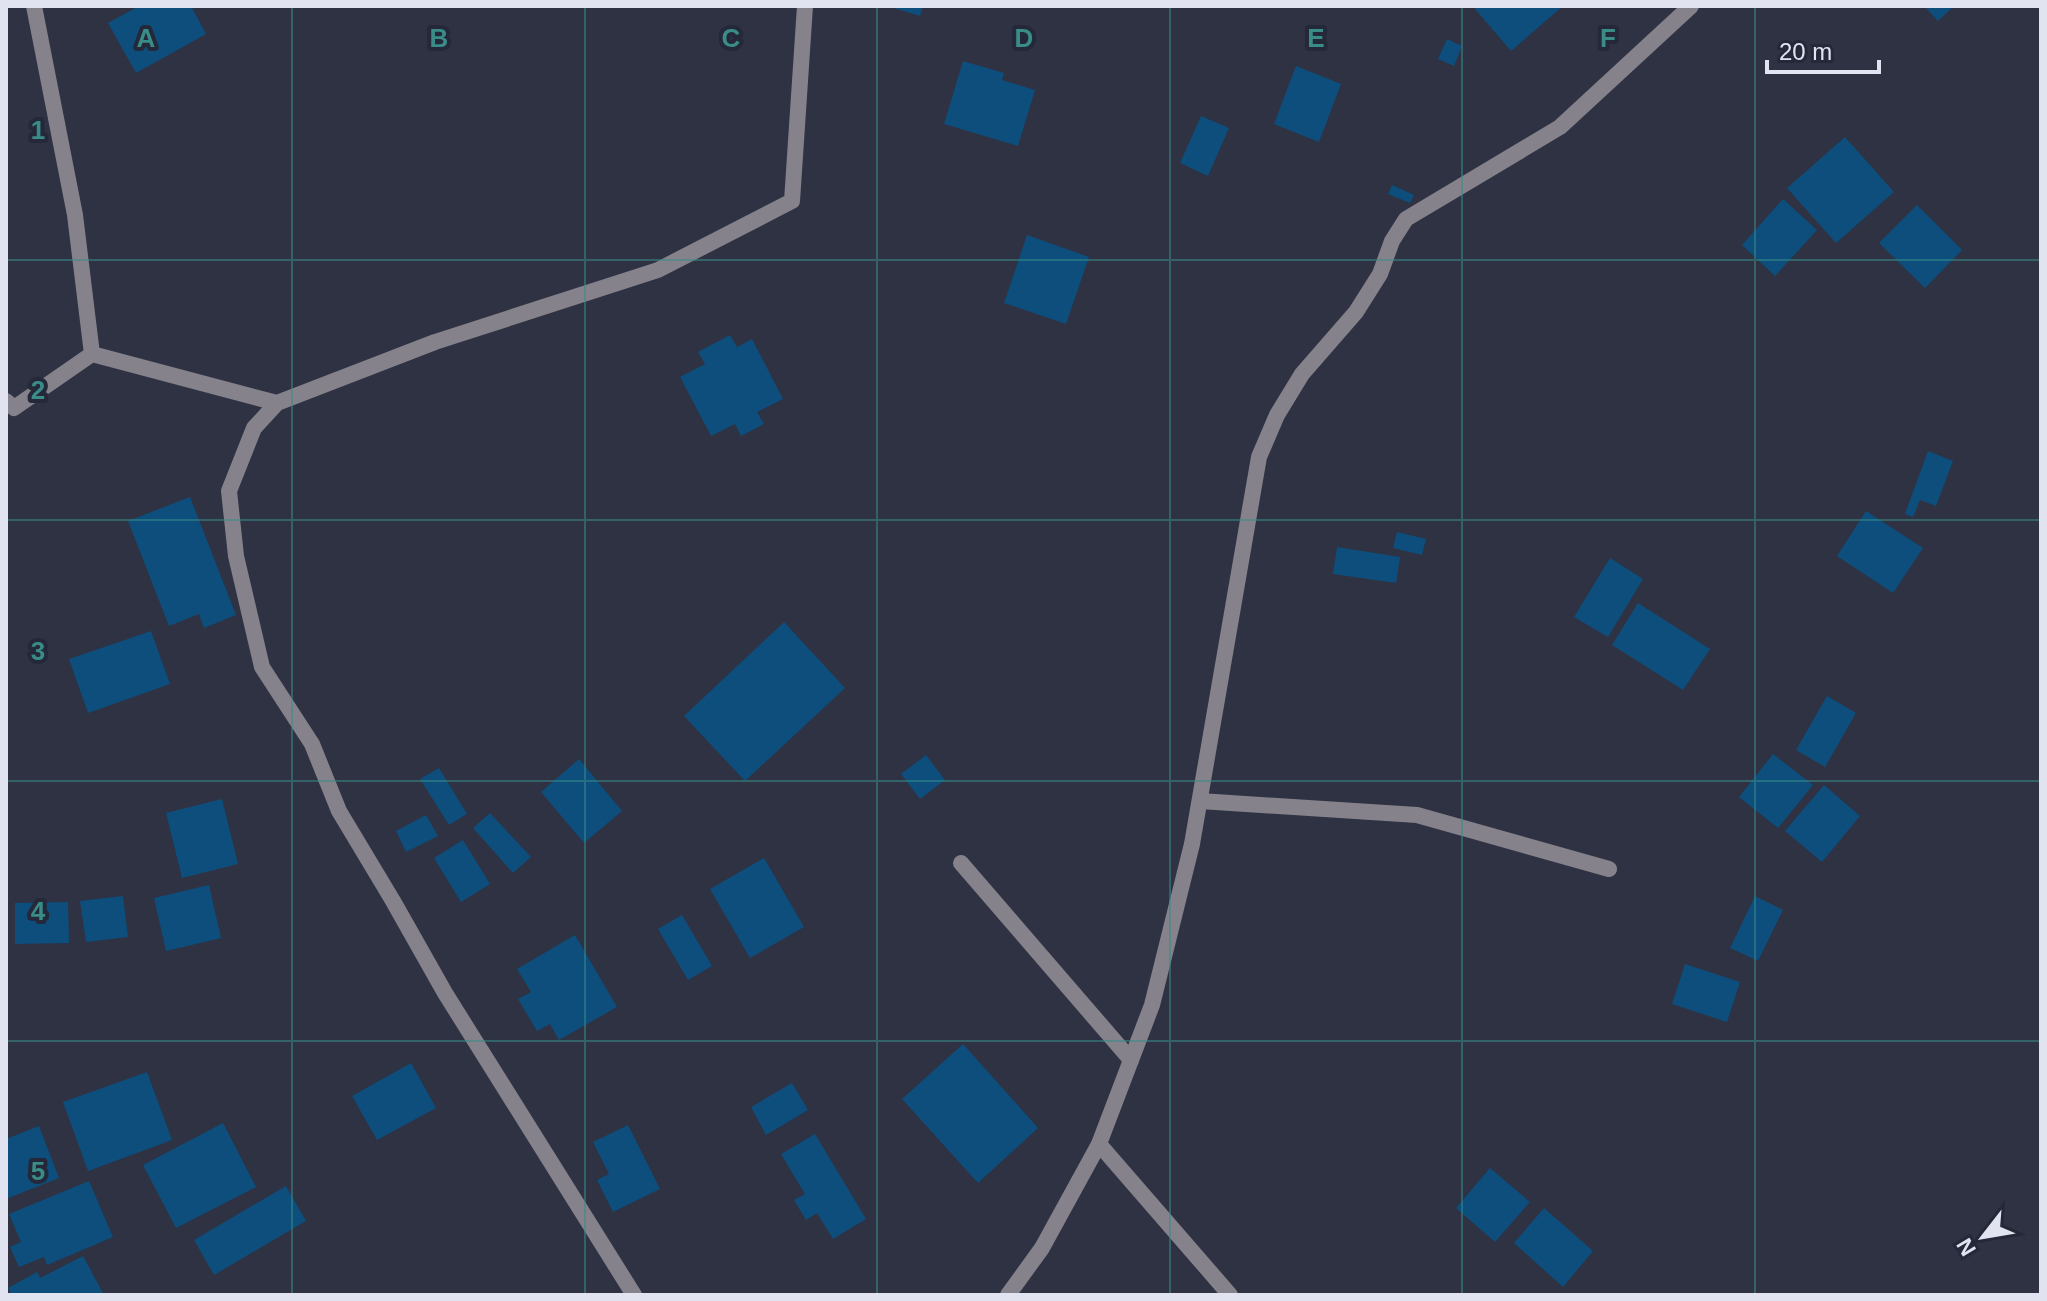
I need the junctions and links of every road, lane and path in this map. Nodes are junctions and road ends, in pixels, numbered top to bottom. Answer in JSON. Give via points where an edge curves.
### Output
{"nodes":[{"id":1,"x":34,"y":6,"type":"edge"},
{"id":2,"x":805,"y":6,"type":"edge"},
{"id":3,"x":1691,"y":6,"type":"edge"},
{"id":4,"x":92,"y":354,"type":"junction"},
{"id":5,"x":6,"y":401,"type":"edge"},
{"id":6,"x":277,"y":403,"type":"junction"},
{"id":7,"x":1200,"y":801,"type":"junction"},
{"id":8,"x":961,"y":863,"type":"dead end"},
{"id":9,"x":1609,"y":869,"type":"dead end"},
{"id":10,"x":1131,"y":1060,"type":"junction"},
{"id":11,"x":1099,"y":1144,"type":"junction"},
{"id":12,"x":634,"y":1295,"type":"edge"},
{"id":13,"x":1008,"y":1295,"type":"edge"},
{"id":14,"x":1230,"y":1295,"type":"edge"}],
"edges":[{"from":1,"to":4,"type":"street","via":[[75,215]]},
{"from":2,"to":6,"type":"street","via":[[792,201],[658,270],[435,342]]},
{"from":3,"to":7,"type":"street","via":[[1560,127],[1406,219],[1356,312],[1302,374],[1259,457]]},
{"from":4,"to":5,"type":"street","via":[[14,408]]},
{"from":4,"to":6,"type":"street"},
{"from":6,"to":12,"type":"street","via":[[254,428],[229,491],[236,556],[262,667],[312,744],[339,811],[445,993]]},
{"from":7,"to":9,"type":"street","via":[[1417,815]]},
{"from":7,"to":10,"type":"street","via":[[1152,1005]]},
{"from":8,"to":10,"type":"street"},
{"from":10,"to":11,"type":"street"},
{"from":11,"to":13,"type":"street","via":[[1042,1248]]},
{"from":11,"to":14,"type":"street"}]}
